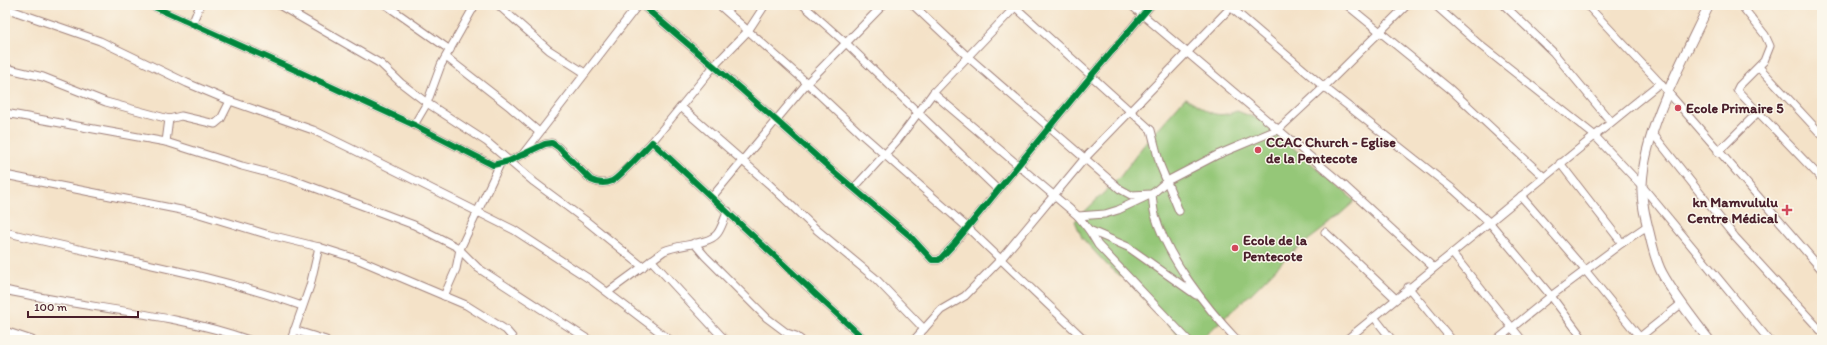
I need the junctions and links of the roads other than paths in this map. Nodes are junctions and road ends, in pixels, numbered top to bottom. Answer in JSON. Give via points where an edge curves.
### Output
{"nodes":[{"id":1,"x":150,"y":5,"type":"edge"},
{"id":2,"x":200,"y":5,"type":"edge"},
{"id":3,"x":280,"y":5,"type":"edge"},
{"id":4,"x":386,"y":5,"type":"edge"},
{"id":5,"x":498,"y":5,"type":"edge"},
{"id":6,"x":638,"y":5,"type":"edge"},
{"id":7,"x":642,"y":5,"type":"edge"},
{"id":8,"x":719,"y":5,"type":"edge"},
{"id":9,"x":765,"y":5,"type":"edge"},
{"id":10,"x":803,"y":5,"type":"edge"},
{"id":11,"x":884,"y":5,"type":"edge"},
{"id":12,"x":913,"y":5,"type":"edge"},
{"id":13,"x":1130,"y":5,"type":"edge"},
{"id":14,"x":1151,"y":5,"type":"edge"},
{"id":15,"x":1347,"y":5,"type":"edge"},
{"id":16,"x":1407,"y":5,"type":"edge"},
{"id":17,"x":1435,"y":5,"type":"edge"},
{"id":18,"x":1504,"y":5,"type":"edge"},
{"id":19,"x":1587,"y":5,"type":"edge"},
{"id":20,"x":1709,"y":5,"type":"edge"},
{"id":21,"x":1741,"y":5,"type":"edge"},
{"id":22,"x":473,"y":6,"type":"edge"},
{"id":23,"x":1015,"y":6,"type":"edge"},
{"id":24,"x":1230,"y":6,"type":"edge"},
{"id":25,"x":5,"y":8,"type":"edge"},
{"id":26,"x":1143,"y":16,"type":"junction"},
{"id":27,"x":192,"y":24,"type":"junction"},
{"id":28,"x":748,"y":30,"type":"junction"},
{"id":29,"x":1378,"y":31,"type":"junction"},
{"id":30,"x":847,"y":44,"type":"junction"},
{"id":31,"x":1187,"y":52,"type":"junction"},
{"id":32,"x":448,"y":53,"type":"junction"},
{"id":33,"x":968,"y":57,"type":"junction"},
{"id":34,"x":714,"y":66,"type":"junction"},
{"id":35,"x":1759,"y":67,"type":"junction"},
{"id":36,"x":5,"y":68,"type":"edge"},
{"id":37,"x":585,"y":73,"type":"junction"},
{"id":38,"x":1091,"y":76,"type":"junction"},
{"id":39,"x":807,"y":83,"type":"junction"},
{"id":40,"x":1660,"y":84,"type":"junction"},
{"id":41,"x":1324,"y":87,"type":"junction"},
{"id":42,"x":933,"y":93,"type":"junction"},
{"id":43,"x":1668,"y":93,"type":"junction"},
{"id":44,"x":230,"y":100,"type":"junction"},
{"id":45,"x":427,"y":103,"type":"junction"},
{"id":46,"x":681,"y":107,"type":"junction"},
{"id":47,"x":1130,"y":110,"type":"junction"},
{"id":48,"x":1758,"y":112,"type":"junction"},
{"id":49,"x":5,"y":113,"type":"edge"},
{"id":50,"x":917,"y":113,"type":"junction"},
{"id":51,"x":168,"y":119,"type":"junction"},
{"id":52,"x":775,"y":119,"type":"junction"},
{"id":53,"x":1612,"y":122,"type":"junction"},
{"id":54,"x":414,"y":125,"type":"junction"},
{"id":55,"x":1048,"y":128,"type":"junction"},
{"id":56,"x":1279,"y":130,"type":"junction"},
{"id":57,"x":539,"y":132,"type":"junction"},
{"id":58,"x":1653,"y":134,"type":"junction"},
{"id":59,"x":1594,"y":135,"type":"junction"},
{"id":60,"x":1822,"y":136,"type":"edge"},
{"id":61,"x":166,"y":142,"type":"junction"},
{"id":62,"x":652,"y":142,"type":"junction"},
{"id":63,"x":1718,"y":152,"type":"junction"},
{"id":64,"x":522,"y":155,"type":"junction"},
{"id":65,"x":885,"y":155,"type":"junction"},
{"id":66,"x":1085,"y":158,"type":"junction"},
{"id":67,"x":509,"y":161,"type":"junction"},
{"id":68,"x":742,"y":162,"type":"junction"},
{"id":69,"x":1560,"y":163,"type":"junction"},
{"id":70,"x":500,"y":164,"type":"junction"},
{"id":71,"x":1018,"y":166,"type":"junction"},
{"id":72,"x":5,"y":175,"type":"edge"},
{"id":73,"x":1544,"y":177,"type":"junction"},
{"id":74,"x":1822,"y":180,"type":"edge"},
{"id":75,"x":1167,"y":181,"type":"junction"},
{"id":76,"x":1642,"y":186,"type":"junction"},
{"id":77,"x":854,"y":188,"type":"junction"},
{"id":78,"x":998,"y":190,"type":"junction"},
{"id":79,"x":1152,"y":194,"type":"junction"},
{"id":80,"x":1520,"y":196,"type":"junction"},
{"id":81,"x":712,"y":197,"type":"junction"},
{"id":82,"x":1054,"y":197,"type":"junction"},
{"id":83,"x":728,"y":211,"type":"junction"},
{"id":84,"x":1179,"y":211,"type":"dead end"},
{"id":85,"x":476,"y":212,"type":"junction"},
{"id":86,"x":1078,"y":216,"type":"junction"},
{"id":87,"x":1490,"y":223,"type":"junction"},
{"id":88,"x":1648,"y":226,"type":"junction"},
{"id":89,"x":968,"y":228,"type":"junction"},
{"id":90,"x":1089,"y":230,"type":"junction"},
{"id":91,"x":5,"y":232,"type":"edge"},
{"id":92,"x":1325,"y":232,"type":"dead end"},
{"id":93,"x":694,"y":243,"type":"junction"},
{"id":94,"x":1622,"y":243,"type":"junction"},
{"id":95,"x":319,"y":247,"type":"junction"},
{"id":96,"x":460,"y":249,"type":"junction"},
{"id":97,"x":1452,"y":253,"type":"junction"},
{"id":98,"x":1001,"y":259,"type":"junction"},
{"id":99,"x":651,"y":260,"type":"junction"},
{"id":100,"x":643,"y":267,"type":"junction"},
{"id":101,"x":1433,"y":267,"type":"junction"},
{"id":102,"x":1585,"y":270,"type":"junction"},
{"id":103,"x":1822,"y":270,"type":"edge"},
{"id":104,"x":1408,"y":287,"type":"junction"},
{"id":105,"x":5,"y":290,"type":"edge"},
{"id":106,"x":608,"y":292,"type":"junction"},
{"id":107,"x":444,"y":296,"type":"junction"},
{"id":108,"x":1551,"y":296,"type":"junction"},
{"id":109,"x":1396,"y":299,"type":"junction"},
{"id":110,"x":1203,"y":300,"type":"junction"},
{"id":111,"x":1681,"y":304,"type":"junction"},
{"id":112,"x":302,"y":306,"type":"junction"},
{"id":113,"x":1374,"y":317,"type":"junction"},
{"id":114,"x":1512,"y":328,"type":"junction"},
{"id":115,"x":924,"y":329,"type":"junction"},
{"id":116,"x":294,"y":330,"type":"junction"},
{"id":117,"x":5,"y":331,"type":"edge"},
{"id":118,"x":1822,"y":332,"type":"edge"},
{"id":119,"x":1641,"y":339,"type":"edge"},
{"id":120,"x":32,"y":340,"type":"edge"},
{"id":121,"x":249,"y":340,"type":"edge"},
{"id":122,"x":291,"y":340,"type":"edge"},
{"id":123,"x":326,"y":340,"type":"edge"},
{"id":124,"x":513,"y":340,"type":"edge"},
{"id":125,"x":589,"y":340,"type":"edge"},
{"id":126,"x":670,"y":340,"type":"edge"},
{"id":127,"x":725,"y":340,"type":"edge"},
{"id":128,"x":801,"y":340,"type":"edge"},
{"id":129,"x":864,"y":340,"type":"edge"},
{"id":130,"x":914,"y":340,"type":"edge"},
{"id":131,"x":1085,"y":340,"type":"edge"},
{"id":132,"x":1188,"y":340,"type":"edge"},
{"id":133,"x":1237,"y":340,"type":"edge"},
{"id":134,"x":1346,"y":340,"type":"edge"},
{"id":135,"x":1392,"y":340,"type":"edge"},
{"id":136,"x":1452,"y":340,"type":"edge"},
{"id":137,"x":1496,"y":340,"type":"edge"},
{"id":138,"x":1522,"y":340,"type":"edge"},
{"id":139,"x":1584,"y":340,"type":"edge"},
{"id":140,"x":1710,"y":340,"type":"edge"},
{"id":141,"x":1769,"y":340,"type":"edge"}],
"edges":[{"from":1,"to":27,"type":"street"},
{"from":2,"to":27,"type":"street"},
{"from":3,"to":45,"type":"street","via":[[381,64]]},
{"from":4,"to":32,"type":"street"},
{"from":5,"to":37,"type":"street","via":[[550,50]]},
{"from":6,"to":37,"type":"street"},
{"from":7,"to":34,"type":"street"},
{"from":8,"to":28,"type":"street"},
{"from":9,"to":28,"type":"street"},
{"from":10,"to":30,"type":"street"},
{"from":11,"to":30,"type":"street"},
{"from":12,"to":33,"type":"street"},
{"from":13,"to":26,"type":"street"},
{"from":14,"to":26,"type":"street"},
{"from":15,"to":29,"type":"street"},
{"from":16,"to":29,"type":"street"},
{"from":17,"to":59,"type":"street"},
{"from":18,"to":53,"type":"street","via":[[1553,52]]},
{"from":19,"to":40,"type":"street"},
{"from":20,"to":43,"type":"street"},
{"from":21,"to":35,"type":"street","via":[[1769,41],[1768,53]]},
{"from":22,"to":32,"type":"street"},
{"from":23,"to":33,"type":"street"},
{"from":23,"to":38,"type":"street"},
{"from":24,"to":31,"type":"street"},
{"from":24,"to":41,"type":"street"},
{"from":25,"to":44,"type":"street","via":[[100,41],[187,83]]},
{"from":26,"to":31,"type":"street"},
{"from":26,"to":38,"type":"street"},
{"from":27,"to":54,"type":"street"},
{"from":28,"to":34,"type":"street"},
{"from":28,"to":39,"type":"street"},
{"from":29,"to":41,"type":"street"},
{"from":29,"to":73,"type":"street","via":[[1450,89]]},
{"from":30,"to":39,"type":"street"},
{"from":30,"to":50,"type":"street"},
{"from":31,"to":47,"type":"street"},
{"from":31,"to":56,"type":"street"},
{"from":32,"to":45,"type":"street"},
{"from":32,"to":57,"type":"street"},
{"from":33,"to":42,"type":"street"},
{"from":33,"to":55,"type":"street"},
{"from":34,"to":46,"type":"street"},
{"from":34,"to":52,"type":"street"},
{"from":35,"to":48,"type":"street","via":[[1737,90]]},
{"from":35,"to":60,"type":"street"},
{"from":36,"to":51,"type":"street","via":[[43,77],[106,102]]},
{"from":37,"to":57,"type":"street"},
{"from":38,"to":47,"type":"street"},
{"from":38,"to":55,"type":"street"},
{"from":39,"to":52,"type":"street"},
{"from":39,"to":65,"type":"street"},
{"from":40,"to":43,"type":"street"},
{"from":40,"to":53,"type":"street"},
{"from":41,"to":56,"type":"street"},
{"from":41,"to":87,"type":"street","via":[[1454,190]]},
{"from":42,"to":50,"type":"street"},
{"from":42,"to":71,"type":"street"},
{"from":43,"to":58,"type":"street"},
{"from":43,"to":63,"type":"street"},
{"from":44,"to":51,"type":"street","via":[[215,124],[181,116]]},
{"from":44,"to":85,"type":"street","via":[[313,130]]},
{"from":45,"to":54,"type":"street"},
{"from":45,"to":67,"type":"street","via":[[487,142]]},
{"from":46,"to":62,"type":"street"},
{"from":46,"to":68,"type":"street"},
{"from":47,"to":66,"type":"street"},
{"from":47,"to":75,"type":"street","via":[[1151,130]]},
{"from":48,"to":63,"type":"street"},
{"from":48,"to":74,"type":"street"},
{"from":49,"to":61,"type":"street"},
{"from":50,"to":65,"type":"street"},
{"from":50,"to":78,"type":"street"},
{"from":51,"to":61,"type":"street"},
{"from":52,"to":68,"type":"street"},
{"from":52,"to":77,"type":"street"},
{"from":53,"to":59,"type":"street"},
{"from":54,"to":70,"type":"street","via":[[483,161],[493,165]]},
{"from":55,"to":66,"type":"street"},
{"from":55,"to":71,"type":"street"},
{"from":56,"to":75,"type":"street","via":[[1217,155]]},
{"from":56,"to":101,"type":"street"},
{"from":57,"to":64,"type":"street"},
{"from":58,"to":76,"type":"street"},
{"from":58,"to":118,"type":"street","via":[[1736,237]]},
{"from":59,"to":69,"type":"street"},
{"from":59,"to":76,"type":"street"},
{"from":61,"to":96,"type":"street","via":[[291,179],[414,224]]},
{"from":62,"to":64,"type":"street","via":[[613,181],[596,183],[552,143]]},
{"from":62,"to":81,"type":"street"},
{"from":63,"to":103,"type":"street"},
{"from":64,"to":67,"type":"street"},
{"from":65,"to":77,"type":"street"},
{"from":65,"to":89,"type":"street"},
{"from":66,"to":79,"type":"street","via":[[1126,193]]},
{"from":66,"to":82,"type":"street"},
{"from":67,"to":70,"type":"street"},
{"from":67,"to":100,"type":"street"},
{"from":68,"to":81,"type":"street"},
{"from":68,"to":115,"type":"street","via":[[875,278]]},
{"from":69,"to":73,"type":"street"},
{"from":69,"to":94,"type":"street"},
{"from":70,"to":85,"type":"street"},
{"from":71,"to":78,"type":"street"},
{"from":71,"to":82,"type":"street"},
{"from":72,"to":95,"type":"street","via":[[196,213]]},
{"from":73,"to":80,"type":"street"},
{"from":75,"to":79,"type":"street"},
{"from":75,"to":84,"type":"street"},
{"from":76,"to":88,"type":"street"},
{"from":76,"to":141,"type":"street"},
{"from":77,"to":89,"type":"street","via":[[910,236],[932,260],[939,260]]},
{"from":78,"to":89,"type":"street"},
{"from":79,"to":86,"type":"street","via":[[1105,214]]},
{"from":79,"to":110,"type":"street","via":[[1154,214],[1163,237]]},
{"from":80,"to":87,"type":"street"},
{"from":80,"to":102,"type":"street"},
{"from":81,"to":83,"type":"street"},
{"from":82,"to":86,"type":"street"},
{"from":82,"to":98,"type":"street"},
{"from":83,"to":93,"type":"street","via":[[715,237]]},
{"from":83,"to":129,"type":"street"},
{"from":85,"to":96,"type":"street"},
{"from":85,"to":106,"type":"street","via":[[514,230]]},
{"from":86,"to":90,"type":"street"},
{"from":87,"to":97,"type":"street"},
{"from":87,"to":108,"type":"street"},
{"from":88,"to":94,"type":"street"},
{"from":88,"to":111,"type":"street","via":[[1662,273]]},
{"from":89,"to":98,"type":"street"},
{"from":90,"to":110,"type":"street","via":[[1128,247]]},
{"from":90,"to":132,"type":"street","via":[[1098,245]]},
{"from":91,"to":112,"type":"street","via":[[202,276],[258,290]]},
{"from":92,"to":109,"type":"street"},
{"from":93,"to":99,"type":"street","via":[[673,246]]},
{"from":93,"to":128,"type":"street","via":[[767,318]]},
{"from":94,"to":102,"type":"street"},
{"from":95,"to":107,"type":"street","via":[[357,259]]},
{"from":95,"to":112,"type":"street","via":[[316,265]]},
{"from":96,"to":107,"type":"street","via":[[456,269]]},
{"from":96,"to":125,"type":"street","via":[[478,268]]},
{"from":97,"to":101,"type":"street"},
{"from":97,"to":114,"type":"street"},
{"from":98,"to":115,"type":"street","via":[[965,296],[941,310]]},
{"from":98,"to":131,"type":"street"},
{"from":99,"to":100,"type":"street"},
{"from":99,"to":127,"type":"street"},
{"from":100,"to":106,"type":"street"},
{"from":101,"to":104,"type":"street"},
{"from":102,"to":108,"type":"street"},
{"from":102,"to":119,"type":"street"},
{"from":104,"to":109,"type":"street"},
{"from":104,"to":136,"type":"street"},
{"from":105,"to":121,"type":"street","via":[[33,297],[176,320]]},
{"from":106,"to":126,"type":"street"},
{"from":107,"to":124,"type":"street","via":[[487,317],[506,330]]},
{"from":108,"to":114,"type":"street"},
{"from":108,"to":139,"type":"street"},
{"from":109,"to":113,"type":"street"},
{"from":110,"to":133,"type":"street"},
{"from":111,"to":119,"type":"street"},
{"from":111,"to":140,"type":"street"},
{"from":112,"to":116,"type":"street"},
{"from":113,"to":134,"type":"street"},
{"from":113,"to":135,"type":"street"},
{"from":114,"to":137,"type":"street"},
{"from":114,"to":138,"type":"street"},
{"from":115,"to":130,"type":"street"},
{"from":116,"to":122,"type":"street"},
{"from":116,"to":123,"type":"street"},
{"from":117,"to":120,"type":"street"}]}
